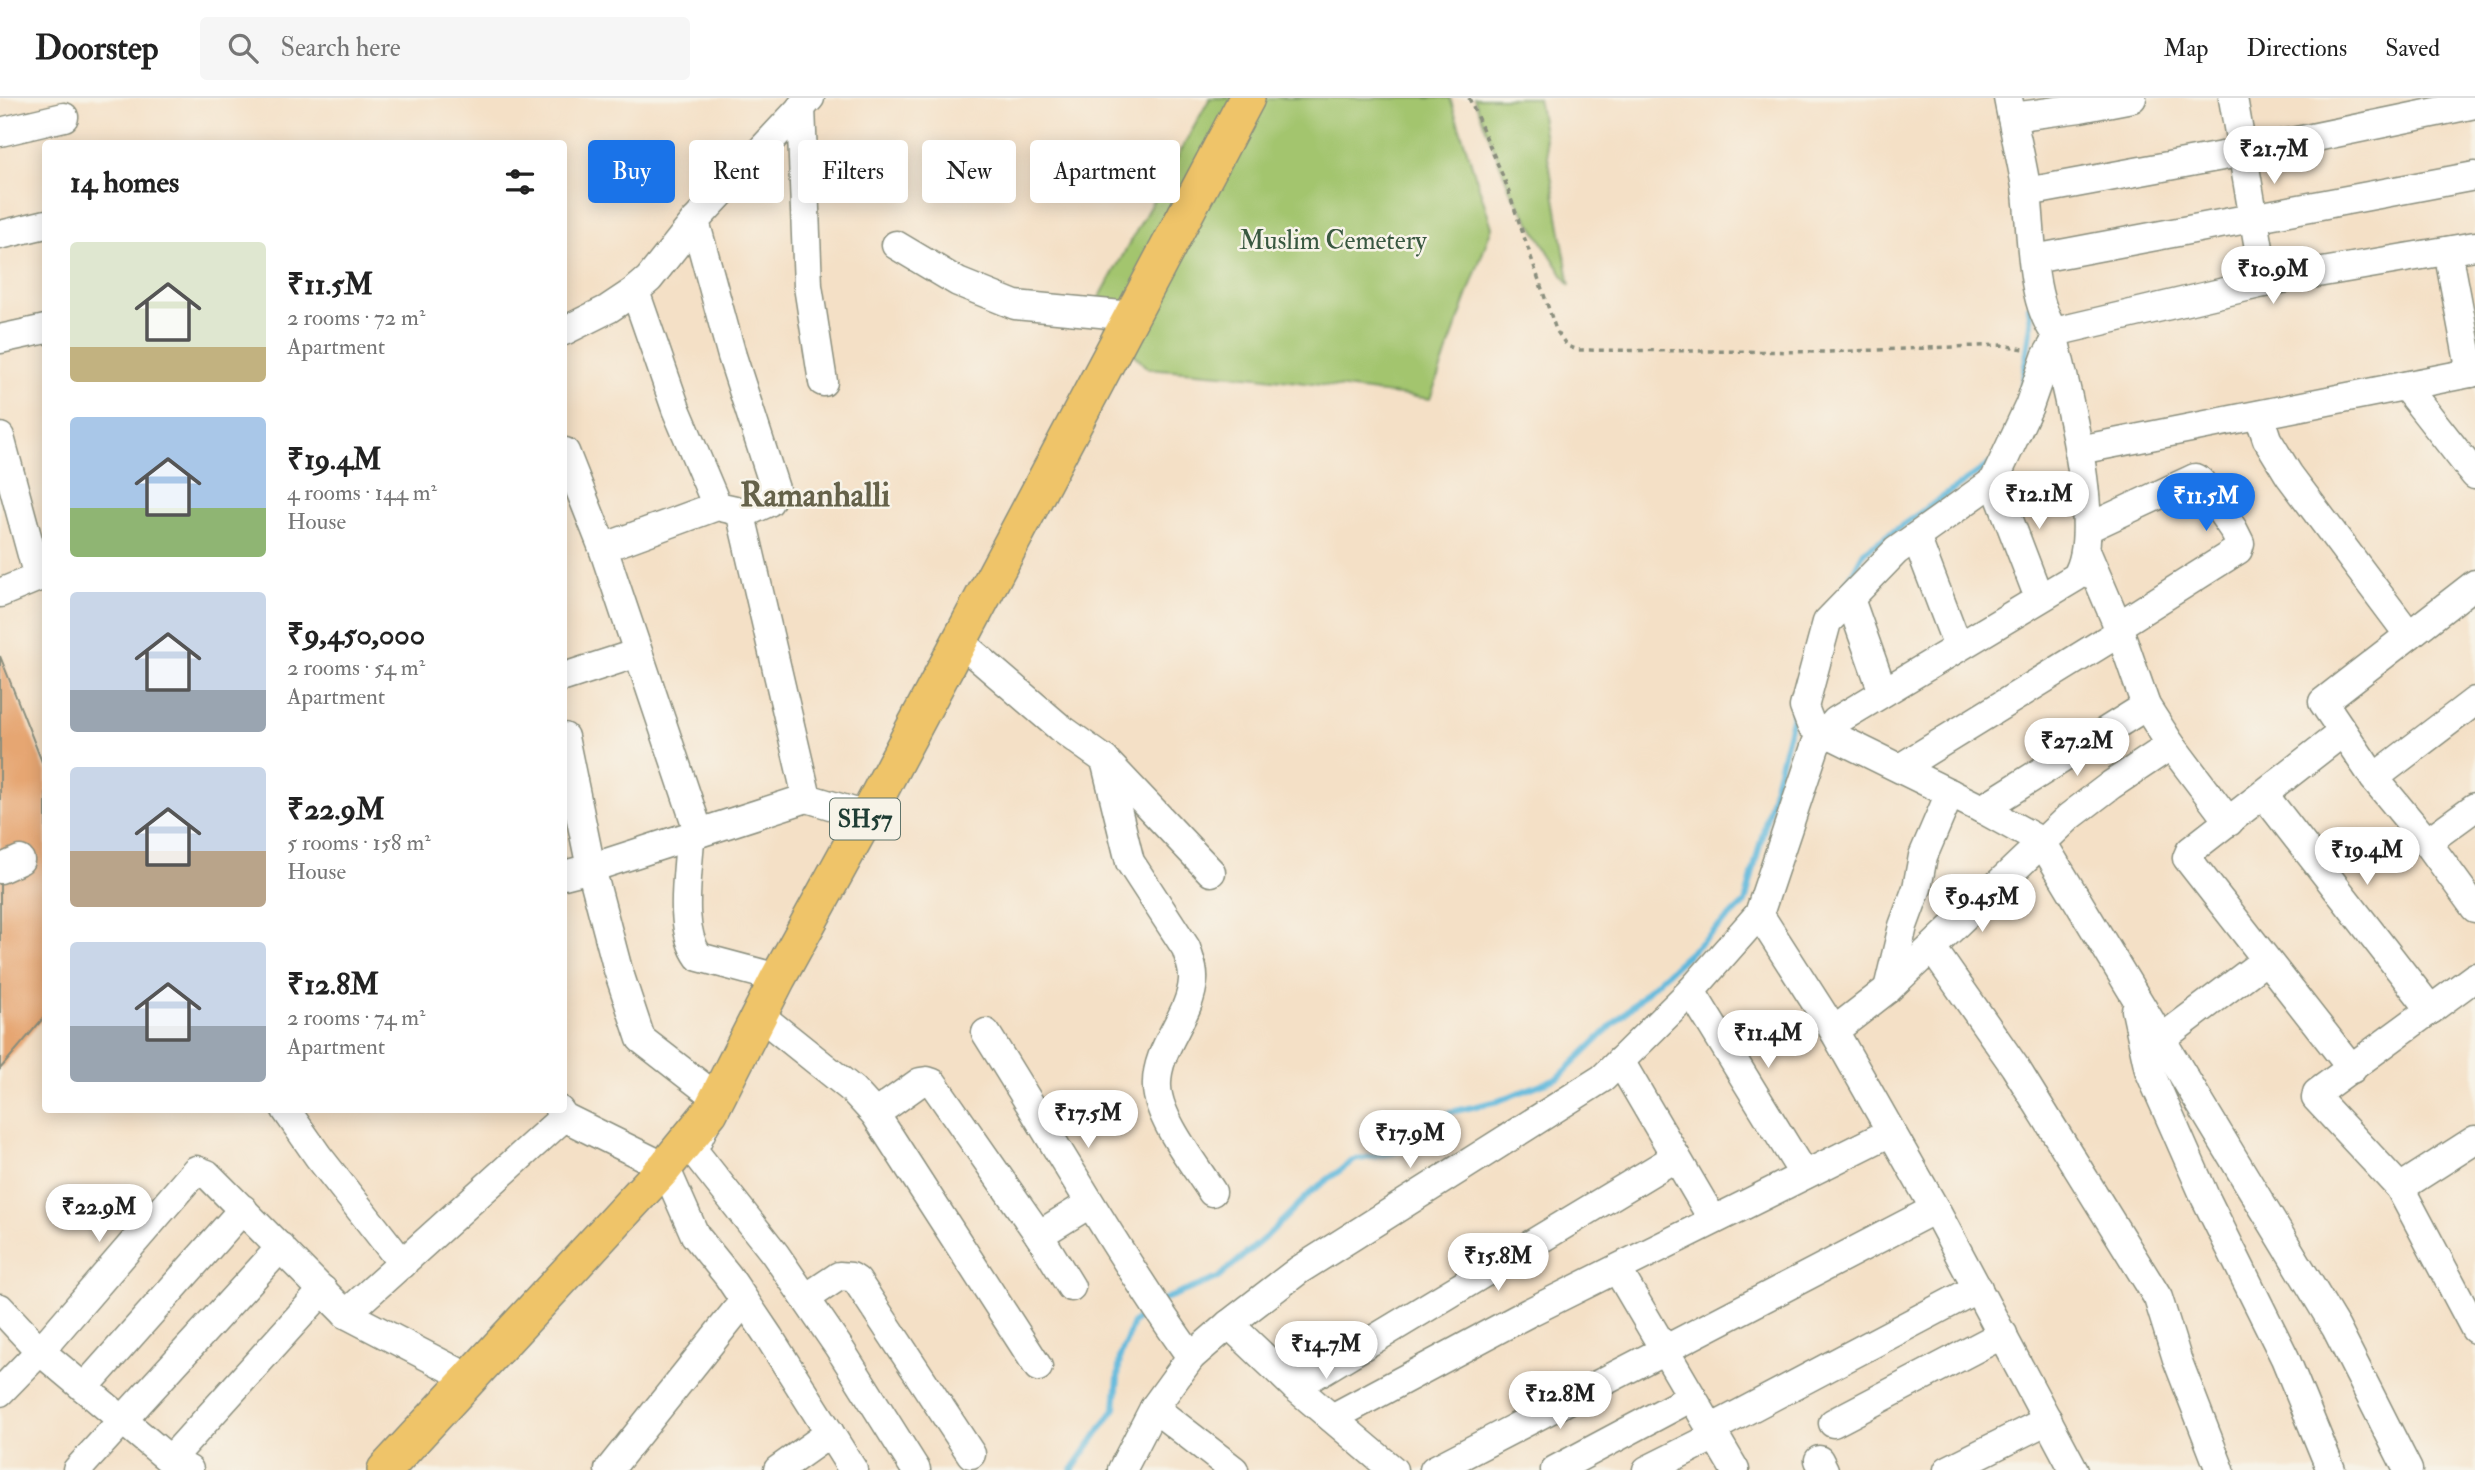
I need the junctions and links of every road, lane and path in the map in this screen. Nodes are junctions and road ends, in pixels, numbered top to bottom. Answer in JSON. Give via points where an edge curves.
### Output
{"nodes":[{"id":1,"x":1247,"y":98,"type":"edge"},
{"id":2,"x":1469,"y":98,"type":"edge"},
{"id":3,"x":2132,"y":98,"type":"edge"},
{"id":4,"x":2233,"y":98,"type":"edge"},
{"id":5,"x":806,"y":102,"type":"edge"},
{"id":6,"x":2475,"y":104,"type":"edge"},
{"id":7,"x":2010,"y":108,"type":"edge"},
{"id":8,"x":64,"y":117,"type":"dead end"},
{"id":9,"x":0,"y":132,"type":"edge"},
{"id":10,"x":2244,"y":152,"type":"junction"},
{"id":11,"x":2475,"y":176,"type":"edge"},
{"id":12,"x":2026,"y":192,"type":"junction"},
{"id":13,"x":2254,"y":216,"type":"junction"},
{"id":14,"x":695,"y":221,"type":"junction"},
{"id":15,"x":42,"y":225,"type":"edge"},
{"id":16,"x":0,"y":235,"type":"edge"},
{"id":17,"x":896,"y":245,"type":"dead end"},
{"id":18,"x":2461,"y":249,"type":"edge"},
{"id":19,"x":2034,"y":259,"type":"junction"},
{"id":20,"x":2265,"y":283,"type":"junction"},
{"id":21,"x":635,"y":291,"type":"junction"},
{"id":22,"x":1132,"y":316,"type":"junction"},
{"id":23,"x":42,"y":330,"type":"edge"},
{"id":24,"x":567,"y":330,"type":"edge"},
{"id":25,"x":2056,"y":338,"type":"junction"},
{"id":26,"x":0,"y":339,"type":"edge"},
{"id":27,"x":2017,"y":347,"type":"dead end"},
{"id":28,"x":2473,"y":372,"type":"edge"},
{"id":29,"x":823,"y":382,"type":"dead end"},
{"id":30,"x":2405,"y":386,"type":"junction"},
{"id":31,"x":2259,"y":415,"type":"junction"},
{"id":32,"x":0,"y":437,"type":"edge"},
{"id":33,"x":2079,"y":450,"type":"junction"},
{"id":34,"x":567,"y":457,"type":"edge"},
{"id":35,"x":2475,"y":475,"type":"edge"},
{"id":36,"x":1994,"y":481,"type":"junction"},
{"id":37,"x":729,"y":511,"type":"junction"},
{"id":38,"x":1916,"y":537,"type":"junction"},
{"id":39,"x":2087,"y":539,"type":"junction"},
{"id":40,"x":603,"y":548,"type":"junction"},
{"id":41,"x":42,"y":575,"type":"edge"},
{"id":42,"x":2475,"y":583,"type":"edge"},
{"id":43,"x":0,"y":593,"type":"edge"},
{"id":44,"x":2039,"y":598,"type":"junction"},
{"id":45,"x":1850,"y":599,"type":"junction"},
{"id":46,"x":2119,"y":629,"type":"junction"},
{"id":47,"x":2409,"y":635,"type":"junction"},
{"id":48,"x":959,"y":641,"type":"junction"},
{"id":49,"x":1958,"y":647,"type":"junction"},
{"id":50,"x":639,"y":653,"type":"junction"},
{"id":51,"x":567,"y":676,"type":"edge"},
{"id":52,"x":1884,"y":692,"type":"junction"},
{"id":53,"x":2475,"y":701,"type":"edge"},
{"id":54,"x":2146,"y":706,"type":"junction"},
{"id":55,"x":1826,"y":732,"type":"junction"},
{"id":56,"x":2343,"y":732,"type":"junction"},
{"id":57,"x":2171,"y":745,"type":"junction"},
{"id":58,"x":567,"y":752,"type":"edge"},
{"id":59,"x":1105,"y":760,"type":"junction"},
{"id":60,"x":1900,"y":768,"type":"junction"},
{"id":61,"x":2374,"y":778,"type":"junction"},
{"id":62,"x":1950,"y":793,"type":"junction"},
{"id":63,"x":2264,"y":795,"type":"junction"},
{"id":64,"x":807,"y":799,"type":"junction"},
{"id":65,"x":2475,"y":807,"type":"edge"},
{"id":66,"x":1982,"y":809,"type":"junction"},
{"id":67,"x":867,"y":816,"type":"junction"},
{"id":68,"x":2229,"y":822,"type":"junction"},
{"id":69,"x":695,"y":834,"type":"junction"},
{"id":70,"x":2042,"y":842,"type":"junction"},
{"id":71,"x":2427,"y":842,"type":"junction"},
{"id":72,"x":591,"y":868,"type":"junction"},
{"id":73,"x":1210,"y":872,"type":"dead end"},
{"id":74,"x":567,"y":875,"type":"edge"},
{"id":75,"x":2475,"y":908,"type":"edge"},
{"id":76,"x":1759,"y":914,"type":"junction"},
{"id":77,"x":1932,"y":948,"type":"junction"},
{"id":78,"x":2266,"y":960,"type":"junction"},
{"id":79,"x":2475,"y":977,"type":"edge"},
{"id":80,"x":776,"y":982,"type":"junction"},
{"id":81,"x":1888,"y":989,"type":"junction"},
{"id":82,"x":2131,"y":989,"type":"junction"},
{"id":83,"x":1691,"y":991,"type":"junction"},
{"id":84,"x":2431,"y":1010,"type":"junction"},
{"id":85,"x":1834,"y":1031,"type":"junction"},
{"id":86,"x":986,"y":1033,"type":"dead end"},
{"id":87,"x":2161,"y":1039,"type":"junction"},
{"id":88,"x":1620,"y":1061,"type":"junction"},
{"id":89,"x":2352,"y":1069,"type":"junction"},
{"id":90,"x":714,"y":1105,"type":"junction"},
{"id":91,"x":288,"y":1113,"type":"edge"},
{"id":92,"x":561,"y":1113,"type":"edge"},
{"id":93,"x":875,"y":1114,"type":"junction"},
{"id":94,"x":1891,"y":1132,"type":"junction"},
{"id":95,"x":2475,"y":1140,"type":"edge"},
{"id":96,"x":1676,"y":1157,"type":"junction"},
{"id":97,"x":665,"y":1167,"type":"junction"},
{"id":98,"x":1804,"y":1175,"type":"junction"},
{"id":99,"x":2400,"y":1188,"type":"junction"},
{"id":100,"x":1212,"y":1192,"type":"dead end"},
{"id":101,"x":1089,"y":1204,"type":"junction"},
{"id":102,"x":243,"y":1209,"type":"junction"},
{"id":103,"x":1935,"y":1209,"type":"junction"},
{"id":104,"x":1713,"y":1220,"type":"junction"},
{"id":105,"x":1039,"y":1235,"type":"junction"},
{"id":106,"x":281,"y":1247,"type":"junction"},
{"id":107,"x":403,"y":1264,"type":"junction"},
{"id":108,"x":1617,"y":1269,"type":"junction"},
{"id":109,"x":1071,"y":1287,"type":"dead end"},
{"id":110,"x":1978,"y":1287,"type":"junction"},
{"id":111,"x":323,"y":1290,"type":"junction"},
{"id":112,"x":806,"y":1298,"type":"junction"},
{"id":113,"x":744,"y":1301,"type":"junction"},
{"id":114,"x":0,"y":1307,"type":"edge"},
{"id":115,"x":346,"y":1314,"type":"junction"},
{"id":116,"x":1229,"y":1324,"type":"junction"},
{"id":117,"x":2475,"y":1329,"type":"edge"},
{"id":118,"x":2003,"y":1334,"type":"junction"},
{"id":119,"x":1663,"y":1349,"type":"junction"},
{"id":120,"x":40,"y":1351,"type":"junction"},
{"id":121,"x":1191,"y":1357,"type":"junction"},
{"id":122,"x":1038,"y":1367,"type":"dead end"},
{"id":123,"x":471,"y":1379,"type":"junction"},
{"id":124,"x":1294,"y":1387,"type":"junction"},
{"id":125,"x":84,"y":1388,"type":"junction"},
{"id":126,"x":0,"y":1392,"type":"edge"},
{"id":127,"x":1692,"y":1398,"type":"junction"},
{"id":128,"x":1154,"y":1408,"type":"junction"},
{"id":129,"x":1332,"y":1418,"type":"junction"},
{"id":130,"x":2049,"y":1420,"type":"junction"},
{"id":131,"x":123,"y":1421,"type":"junction"},
{"id":132,"x":1833,"y":1423,"type":"dead end"},
{"id":133,"x":1713,"y":1432,"type":"junction"},
{"id":134,"x":830,"y":1433,"type":"junction"},
{"id":135,"x":971,"y":1454,"type":"dead end"},
{"id":136,"x":407,"y":1457,"type":"edge"},
{"id":137,"x":180,"y":1465,"type":"edge"},
{"id":138,"x":77,"y":1470,"type":"edge"},
{"id":139,"x":386,"y":1470,"type":"edge"},
{"id":140,"x":609,"y":1470,"type":"edge"},
{"id":141,"x":778,"y":1470,"type":"edge"},
{"id":142,"x":853,"y":1470,"type":"edge"},
{"id":143,"x":916,"y":1470,"type":"edge"},
{"id":144,"x":1122,"y":1470,"type":"edge"},
{"id":145,"x":1234,"y":1470,"type":"edge"},
{"id":146,"x":1393,"y":1470,"type":"edge"},
{"id":147,"x":1434,"y":1470,"type":"edge"},
{"id":148,"x":1555,"y":1470,"type":"edge"},
{"id":149,"x":1647,"y":1470,"type":"edge"},
{"id":150,"x":1735,"y":1470,"type":"edge"},
{"id":151,"x":1948,"y":1470,"type":"edge"},
{"id":152,"x":2074,"y":1470,"type":"edge"},
{"id":153,"x":2220,"y":1470,"type":"edge"},
{"id":154,"x":2331,"y":1470,"type":"edge"},
{"id":155,"x":2408,"y":1470,"type":"edge"}],
"edges":[{"from":1,"to":22,"type":"main road","number":"SH57"},
{"from":2,"to":27,"type":"path","via":[[1504,181],[1556,330],[1567,346],[1577,350],[1814,352]]},
{"from":3,"to":7,"type":"street","via":[[2080,108]]},
{"from":4,"to":10,"type":"street"},
{"from":5,"to":14,"type":"street"},
{"from":5,"to":29,"type":"street","via":[[808,286]]},
{"from":6,"to":10,"type":"street"},
{"from":7,"to":12,"type":"street"},
{"from":8,"to":9,"type":"street"},
{"from":10,"to":12,"type":"street"},
{"from":10,"to":13,"type":"street"},
{"from":11,"to":13,"type":"street"},
{"from":12,"to":19,"type":"street"},
{"from":13,"to":19,"type":"street"},
{"from":13,"to":20,"type":"street"},
{"from":14,"to":21,"type":"street"},
{"from":14,"to":37,"type":"street","via":[[775,489],[769,502]]},
{"from":15,"to":16,"type":"street"},
{"from":17,"to":22,"type":"street","via":[[957,282],[1015,305]]},
{"from":18,"to":20,"type":"street"},
{"from":18,"to":28,"type":"street"},
{"from":19,"to":25,"type":"street","via":[[2042,309]]},
{"from":20,"to":25,"type":"street","via":[[2063,330]]},
{"from":21,"to":24,"type":"street"},
{"from":21,"to":37,"type":"street","via":[[676,408]]},
{"from":22,"to":48,"type":"main road","number":"SH57"},
{"from":23,"to":26,"type":"street"},
{"from":25,"to":33,"type":"street"},
{"from":25,"to":36,"type":"street"},
{"from":28,"to":30,"type":"street"},
{"from":30,"to":31,"type":"street"},
{"from":30,"to":35,"type":"street"},
{"from":31,"to":33,"type":"street"},
{"from":31,"to":47,"type":"street","via":[[2267,439],[2289,475]]},
{"from":32,"to":41,"type":"street"},
{"from":33,"to":39,"type":"street"},
{"from":34,"to":40,"type":"street"},
{"from":36,"to":38,"type":"street"},
{"from":36,"to":44,"type":"street"},
{"from":37,"to":40,"type":"street"},
{"from":37,"to":64,"type":"street"},
{"from":38,"to":45,"type":"street"},
{"from":38,"to":49,"type":"street"},
{"from":39,"to":44,"type":"street","via":[[2076,577]]},
{"from":39,"to":46,"type":"street"},
{"from":39,"to":46,"type":"street","via":[[2195,478],[2240,544],[2238,550]]},
{"from":40,"to":50,"type":"street"},
{"from":41,"to":43,"type":"street"},
{"from":42,"to":47,"type":"street"},
{"from":44,"to":49,"type":"street"},
{"from":45,"to":52,"type":"street"},
{"from":45,"to":55,"type":"street","via":[[1828,622],[1804,707],[1811,725]]},
{"from":46,"to":54,"type":"street"},
{"from":46,"to":60,"type":"street"},
{"from":47,"to":56,"type":"street","via":[[2323,702]]},
{"from":48,"to":59,"type":"street"},
{"from":48,"to":67,"type":"main road","number":"SH57"},
{"from":49,"to":52,"type":"street"},
{"from":50,"to":51,"type":"street"},
{"from":50,"to":69,"type":"street"},
{"from":52,"to":55,"type":"street"},
{"from":53,"to":61,"type":"street"},
{"from":54,"to":57,"type":"street"},
{"from":54,"to":66,"type":"street"},
{"from":55,"to":60,"type":"street"},
{"from":55,"to":76,"type":"street","via":[[1816,744]]},
{"from":56,"to":61,"type":"street"},
{"from":56,"to":63,"type":"street"},
{"from":57,"to":68,"type":"street"},
{"from":57,"to":70,"type":"street","via":[[2090,801]]},
{"from":58,"to":72,"type":"street"},
{"from":59,"to":73,"type":"street"},
{"from":59,"to":100,"type":"street","via":[[1130,862],[1186,948],[1191,964],[1191,993],[1159,1066],[1157,1087],[1168,1121]]},
{"from":60,"to":62,"type":"street"},
{"from":61,"to":71,"type":"street"},
{"from":62,"to":66,"type":"street"},
{"from":62,"to":81,"type":"street","via":[[1923,856]]},
{"from":63,"to":68,"type":"street"},
{"from":63,"to":84,"type":"street"},
{"from":64,"to":67,"type":"street"},
{"from":64,"to":69,"type":"street"},
{"from":65,"to":71,"type":"street"},
{"from":66,"to":70,"type":"street"},
{"from":67,"to":80,"type":"main road","number":"SH57"},
{"from":68,"to":78,"type":"street","via":[[2187,858]]},
{"from":69,"to":72,"type":"street"},
{"from":69,"to":80,"type":"street","via":[[687,913],[692,947],[699,957]]},
{"from":70,"to":77,"type":"street"},
{"from":70,"to":82,"type":"street"},
{"from":71,"to":75,"type":"street"},
{"from":72,"to":74,"type":"street"},
{"from":72,"to":90,"type":"street","via":[[641,1039]]},
{"from":76,"to":83,"type":"street"},
{"from":76,"to":85,"type":"street"},
{"from":77,"to":81,"type":"street"},
{"from":77,"to":153,"type":"street","via":[[2015,1068],[2158,1298],[2176,1359]]},
{"from":78,"to":87,"type":"street"},
{"from":78,"to":89,"type":"street"},
{"from":79,"to":84,"type":"street"},
{"from":80,"to":90,"type":"main road","number":"SH57"},
{"from":80,"to":93,"type":"street","via":[[762,1017],[853,1090]]},
{"from":81,"to":85,"type":"street"},
{"from":82,"to":87,"type":"street"},
{"from":82,"to":154,"type":"street","via":[[2149,1070],[2285,1359]]},
{"from":83,"to":88,"type":"street"},
{"from":83,"to":98,"type":"street"},
{"from":84,"to":89,"type":"street"},
{"from":85,"to":94,"type":"street"},
{"from":86,"to":101,"type":"street","via":[[1060,1149]]},
{"from":87,"to":155,"type":"street","via":[[2336,1328]]},
{"from":88,"to":96,"type":"street"},
{"from":88,"to":116,"type":"street","via":[[1603,1078],[1299,1270]]},
{"from":89,"to":99,"type":"street","via":[[2316,1098]]},
{"from":90,"to":97,"type":"main road","number":"SH57"},
{"from":90,"to":112,"type":"street","via":[[693,1150]]},
{"from":91,"to":107,"type":"street"},
{"from":92,"to":97,"type":"street"},
{"from":92,"to":107,"type":"street"},
{"from":93,"to":105,"type":"street","via":[[920,1082],[933,1083]]},
{"from":93,"to":122,"type":"street"},
{"from":94,"to":98,"type":"street"},
{"from":94,"to":103,"type":"street"},
{"from":95,"to":99,"type":"street"},
{"from":96,"to":104,"type":"street"},
{"from":96,"to":124,"type":"street"},
{"from":97,"to":113,"type":"street","via":[[695,1235]]},
{"from":97,"to":123,"type":"main road","number":"SH57"},
{"from":98,"to":104,"type":"street"},
{"from":99,"to":117,"type":"street"},
{"from":101,"to":105,"type":"street"},
{"from":101,"to":121,"type":"street"},
{"from":102,"to":106,"type":"street"},
{"from":102,"to":120,"type":"street","via":[[207,1174],[196,1170]]},
{"from":102,"to":125,"type":"street"},
{"from":103,"to":110,"type":"street"},
{"from":103,"to":119,"type":"street"},
{"from":104,"to":108,"type":"street"},
{"from":105,"to":109,"type":"street"},
{"from":106,"to":111,"type":"street"},
{"from":106,"to":131,"type":"street"},
{"from":107,"to":115,"type":"street"},
{"from":108,"to":119,"type":"street"},
{"from":108,"to":129,"type":"street"},
{"from":110,"to":118,"type":"street"},
{"from":110,"to":133,"type":"street"},
{"from":111,"to":115,"type":"street"},
{"from":111,"to":137,"type":"street"},
{"from":112,"to":135,"type":"street","via":[[839,1276],[857,1281]]},
{"from":112,"to":143,"type":"street"},
{"from":113,"to":134,"type":"street"},
{"from":113,"to":140,"type":"street"},
{"from":114,"to":120,"type":"street"},
{"from":115,"to":123,"type":"street"},
{"from":116,"to":121,"type":"street"},
{"from":116,"to":124,"type":"street"},
{"from":118,"to":130,"type":"street"},
{"from":118,"to":132,"type":"street"},
{"from":119,"to":127,"type":"street"},
{"from":119,"to":147,"type":"street"},
{"from":120,"to":125,"type":"street"},
{"from":120,"to":126,"type":"street"},
{"from":121,"to":128,"type":"street"},
{"from":123,"to":136,"type":"main road","number":"SH57"},
{"from":124,"to":129,"type":"street"},
{"from":125,"to":131,"type":"street"},
{"from":127,"to":133,"type":"street"},
{"from":127,"to":148,"type":"street"},
{"from":128,"to":144,"type":"street"},
{"from":128,"to":145,"type":"street"},
{"from":129,"to":146,"type":"street"},
{"from":130,"to":151,"type":"street"},
{"from":130,"to":152,"type":"street"},
{"from":131,"to":137,"type":"street"},
{"from":131,"to":138,"type":"street"},
{"from":133,"to":149,"type":"street"},
{"from":133,"to":150,"type":"street"},
{"from":134,"to":141,"type":"street"},
{"from":134,"to":142,"type":"street"},
{"from":136,"to":139,"type":"main road","number":"SH57"}]}
